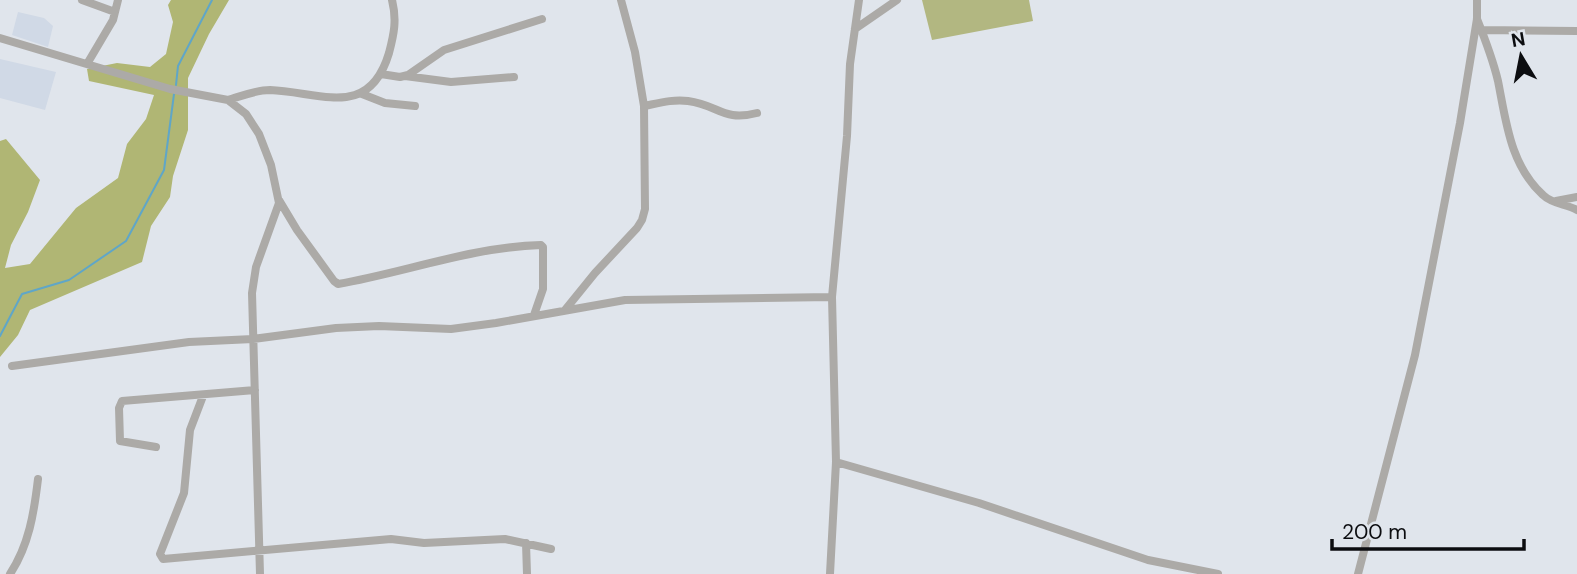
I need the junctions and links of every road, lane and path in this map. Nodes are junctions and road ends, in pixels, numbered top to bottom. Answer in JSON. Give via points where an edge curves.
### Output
{"nodes":[{"id":1,"x":82,"y":0,"type":"edge"},
{"id":2,"x":118,"y":0,"type":"edge"},
{"id":3,"x":392,"y":0,"type":"edge"},
{"id":4,"x":621,"y":0,"type":"edge"},
{"id":5,"x":859,"y":0,"type":"edge"},
{"id":6,"x":897,"y":0,"type":"edge"},
{"id":7,"x":1477,"y":0,"type":"edge"},
{"id":8,"x":115,"y":12,"type":"junction"},
{"id":9,"x":541,"y":19,"type":"dead end"},
{"id":10,"x":1477,"y":19,"type":"junction"},
{"id":11,"x":855,"y":29,"type":"junction"},
{"id":12,"x":1481,"y":30,"type":"junction"},
{"id":13,"x":1577,"y":31,"type":"edge"},
{"id":14,"x":0,"y":38,"type":"edge"},
{"id":15,"x":87,"y":64,"type":"junction"},
{"id":16,"x":381,"y":74,"type":"junction"},
{"id":17,"x":405,"y":76,"type":"junction"},
{"id":18,"x":514,"y":77,"type":"dead end"},
{"id":19,"x":362,"y":94,"type":"junction"},
{"id":20,"x":228,"y":100,"type":"junction"},
{"id":21,"x":415,"y":106,"type":"dead end"},
{"id":22,"x":645,"y":106,"type":"junction"},
{"id":23,"x":757,"y":113,"type":"dead end"},
{"id":24,"x":1577,"y":197,"type":"edge"},
{"id":25,"x":279,"y":200,"type":"junction"},
{"id":26,"x":1552,"y":202,"type":"junction"},
{"id":27,"x":1577,"y":210,"type":"edge"},
{"id":28,"x":832,"y":297,"type":"junction"},
{"id":29,"x":565,"y":310,"type":"junction"},
{"id":30,"x":534,"y":315,"type":"junction"},
{"id":31,"x":253,"y":339,"type":"junction"},
{"id":32,"x":12,"y":366,"type":"dead end"},
{"id":33,"x":255,"y":390,"type":"junction"},
{"id":34,"x":203,"y":396,"type":"junction"},
{"id":35,"x":156,"y":447,"type":"dead end"},
{"id":36,"x":836,"y":462,"type":"junction"},
{"id":37,"x":38,"y":479,"type":"dead end"},
{"id":38,"x":526,"y":543,"type":"junction"},
{"id":39,"x":551,"y":549,"type":"dead end"},
{"id":40,"x":261,"y":552,"type":"junction"},
{"id":41,"x":10,"y":574,"type":"edge"},
{"id":42,"x":260,"y":574,"type":"edge"},
{"id":43,"x":527,"y":574,"type":"edge"},
{"id":44,"x":830,"y":574,"type":"edge"},
{"id":45,"x":1218,"y":574,"type":"edge"},
{"id":46,"x":1358,"y":574,"type":"edge"}],
"edges":[{"from":1,"to":8,"type":"street"},
{"from":2,"to":8,"type":"street"},
{"from":3,"to":16,"type":"street","via":[[395,28]]},
{"from":4,"to":22,"type":"street"},
{"from":5,"to":11,"type":"street"},
{"from":6,"to":11,"type":"street"},
{"from":7,"to":10,"type":"street"},
{"from":8,"to":15,"type":"street"},
{"from":9,"to":17,"type":"street","via":[[444,50]]},
{"from":10,"to":12,"type":"street"},
{"from":10,"to":46,"type":"street","via":[[1415,355]]},
{"from":11,"to":28,"type":"street"},
{"from":12,"to":13,"type":"street"},
{"from":12,"to":26,"type":"street","via":[[1512,146],[1529,179]]},
{"from":14,"to":15,"type":"street"},
{"from":15,"to":20,"type":"street","via":[[174,90]]},
{"from":16,"to":17,"type":"street"},
{"from":16,"to":19,"type":"street"},
{"from":17,"to":18,"type":"street","via":[[451,82]]},
{"from":19,"to":20,"type":"street","via":[[341,97],[256,91]]},
{"from":19,"to":21,"type":"street","via":[[385,103]]},
{"from":20,"to":25,"type":"street","via":[[246,114],[259,134]]},
{"from":22,"to":23,"type":"street","via":[[679,100],[704,104],[734,117]]},
{"from":22,"to":29,"type":"street","via":[[642,220]]},
{"from":24,"to":26,"type":"street"},
{"from":25,"to":30,"type":"street","via":[[338,284],[455,256],[542,245],[543,289]]},
{"from":25,"to":31,"type":"street","via":[[255,273]]},
{"from":26,"to":27,"type":"street"},
{"from":28,"to":29,"type":"street","via":[[639,299]]},
{"from":28,"to":36,"type":"street"},
{"from":29,"to":30,"type":"street"},
{"from":30,"to":31,"type":"street","via":[[451,328],[362,327]]},
{"from":31,"to":32,"type":"street","via":[[190,342]]},
{"from":31,"to":33,"type":"street"},
{"from":33,"to":34,"type":"street"},
{"from":33,"to":40,"type":"street"},
{"from":34,"to":35,"type":"street","via":[[120,404],[120,441]]},
{"from":34,"to":40,"type":"street","via":[[192,422],[184,493],[161,556],[165,560]]},
{"from":36,"to":44,"type":"street"},
{"from":36,"to":45,"type":"street","via":[[979,503],[1149,560]]},
{"from":37,"to":41,"type":"street","via":[[29,533]]},
{"from":38,"to":39,"type":"street"},
{"from":38,"to":40,"type":"street","via":[[505,539],[386,540]]},
{"from":38,"to":43,"type":"street"},
{"from":40,"to":42,"type":"street"}]}
